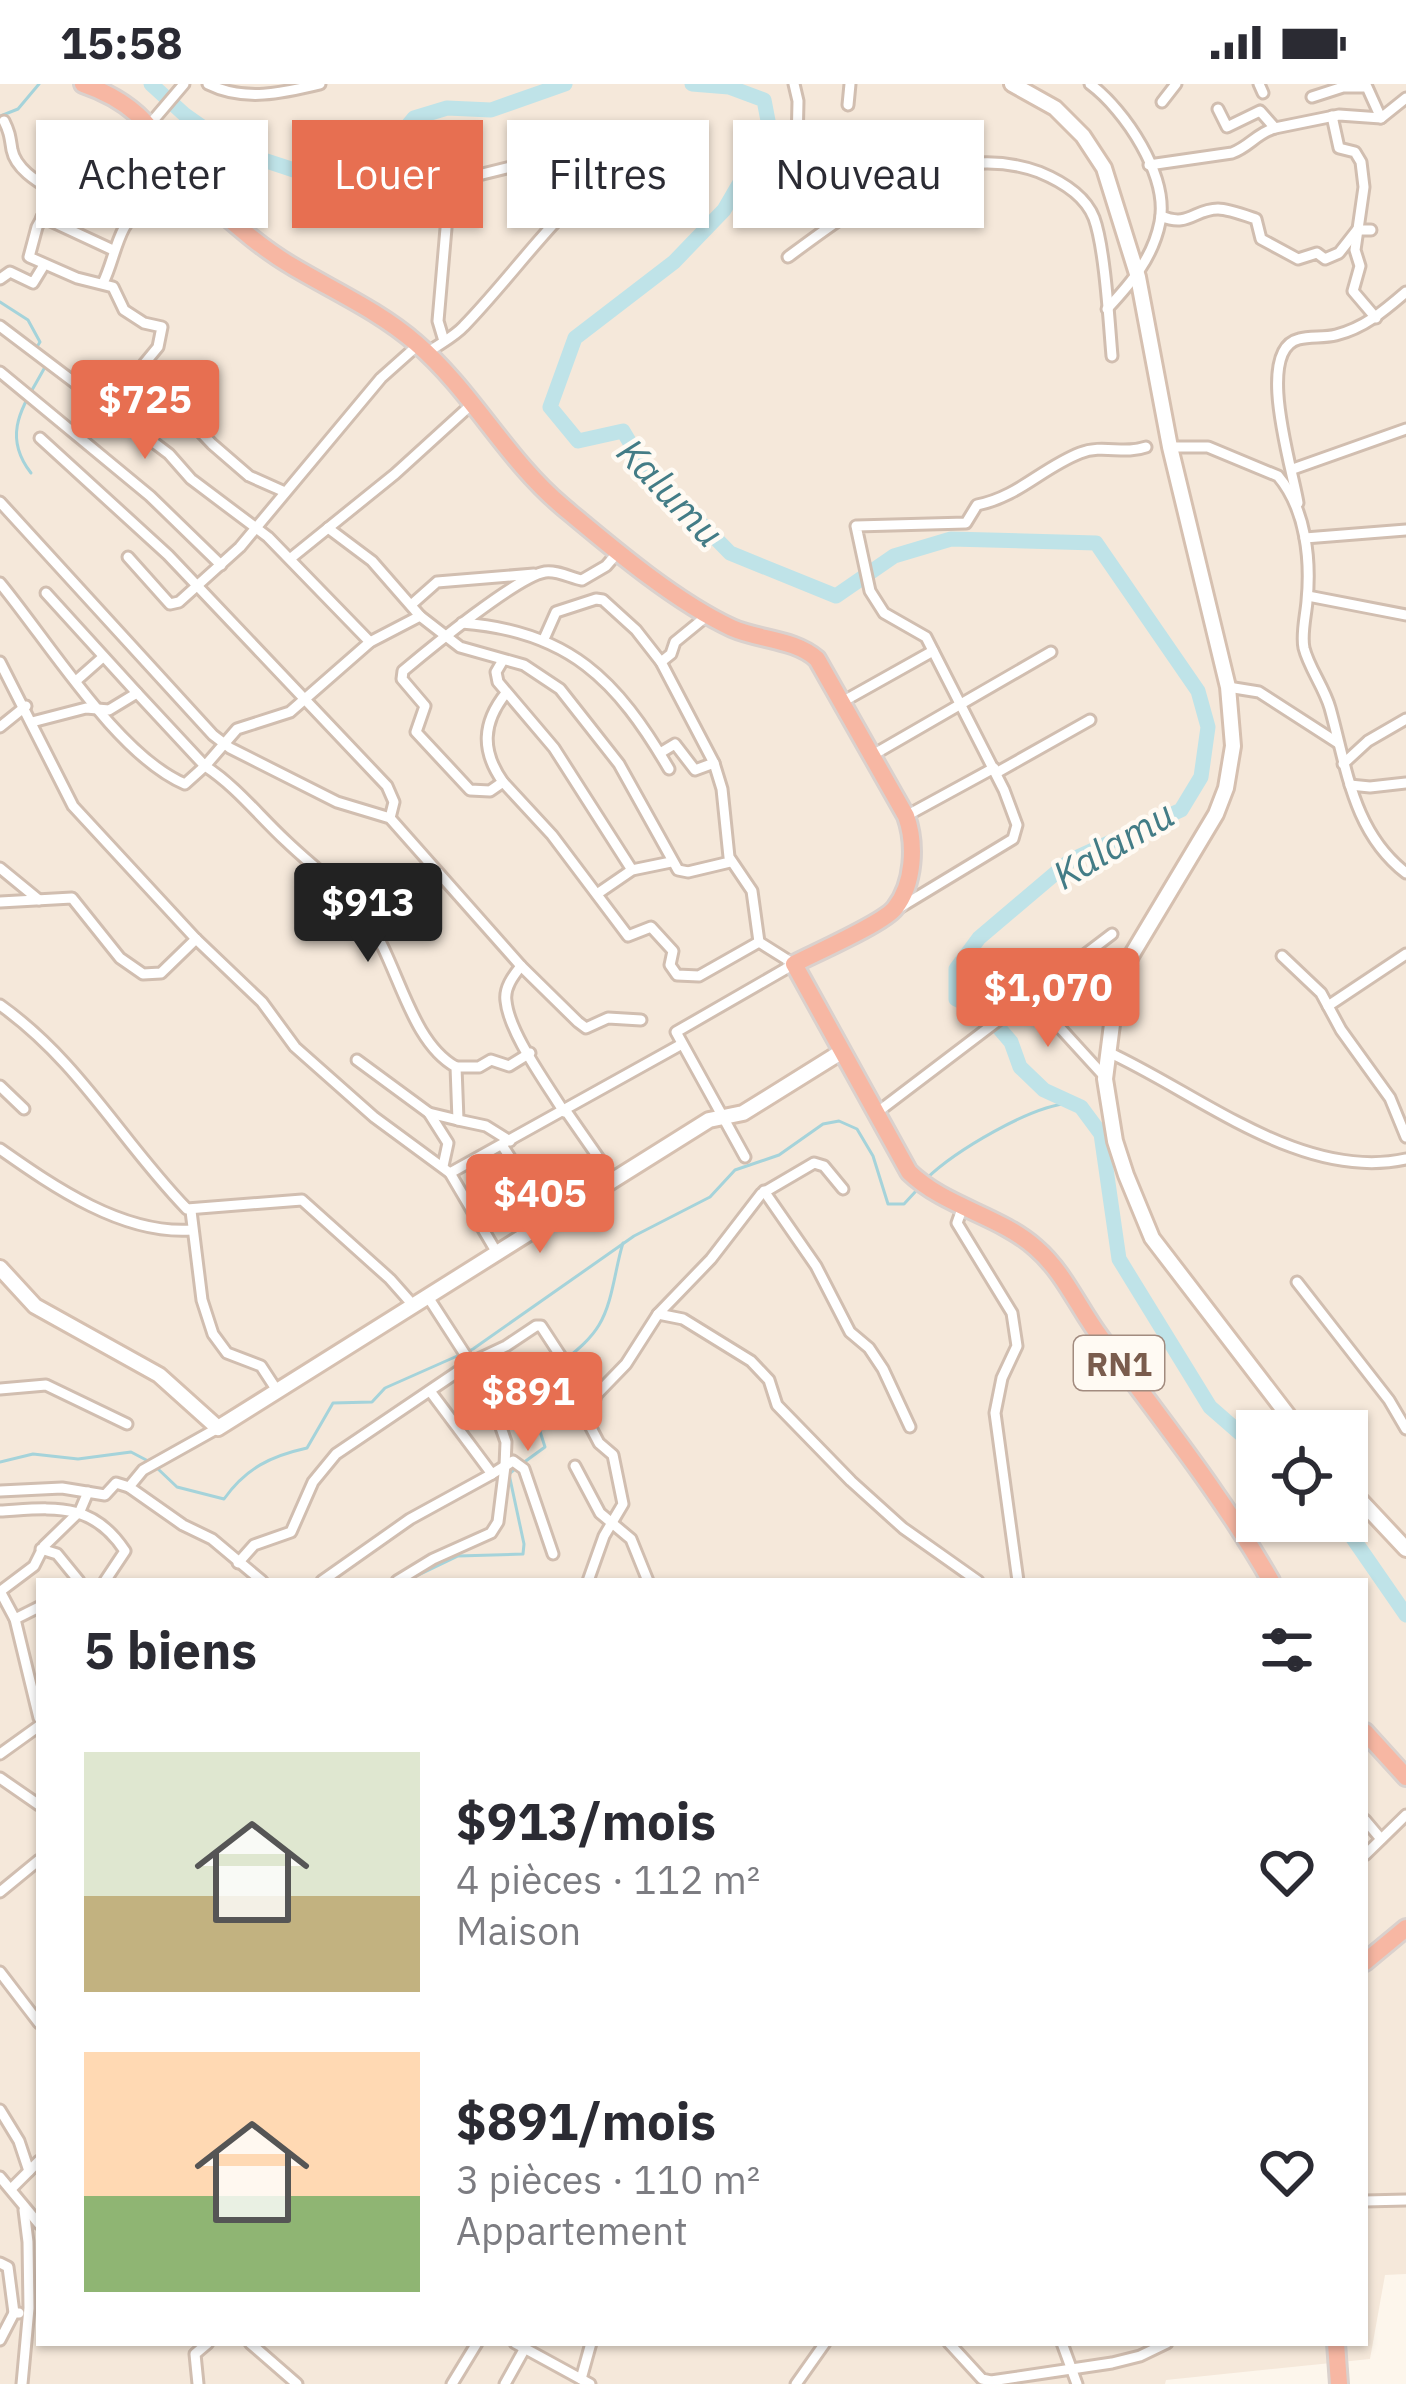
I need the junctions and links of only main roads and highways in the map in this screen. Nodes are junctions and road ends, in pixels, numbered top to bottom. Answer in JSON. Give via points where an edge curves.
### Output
{"nodes":[{"id":1,"x":83,"y":84,"type":"edge"},
{"id":2,"x":1012,"y":84,"type":"edge"},
{"id":3,"x":841,"y":1052,"type":"junction"},
{"id":4,"x":0,"y":1268,"type":"edge"},
{"id":5,"x":1284,"y":1410,"type":"edge"},
{"id":6,"x":1368,"y":1508,"type":"edge"},
{"id":7,"x":1406,"y":1549,"type":"edge"},
{"id":8,"x":1269,"y":1578,"type":"edge"},
{"id":9,"x":1368,"y":1735,"type":"edge"},
{"id":10,"x":1406,"y":1777,"type":"edge"},
{"id":11,"x":1406,"y":1928,"type":"edge"},
{"id":12,"x":1368,"y":1960,"type":"edge"},
{"id":13,"x":1336,"y":2346,"type":"edge"},
{"id":14,"x":1339,"y":2384,"type":"edge"}],
"edges":[{"from":1,"to":3,"type":"highway","number":"RN1","via":[[150,124],[190,184],[271,253],[423,349],[536,483],[619,550],[708,615],[810,652],[906,816],[913,845],[894,911],[794,964]]},
{"from":2,"to":5,"type":"main road","via":[[1054,108],[1104,168],[1138,277],[1228,687],[1233,746],[1226,788],[1116,993],[1106,1079],[1115,1142],[1152,1238]]},
{"from":3,"to":4,"type":"main road","via":[[743,1113],[710,1120],[218,1428],[159,1375],[35,1306]]},
{"from":3,"to":8,"type":"highway","number":"RN1","via":[[922,1183],[1047,1258]]},
{"from":6,"to":7,"type":"main road"},
{"from":9,"to":10,"type":"highway"},
{"from":11,"to":12,"type":"highway"},
{"from":13,"to":14,"type":"highway"}]}
